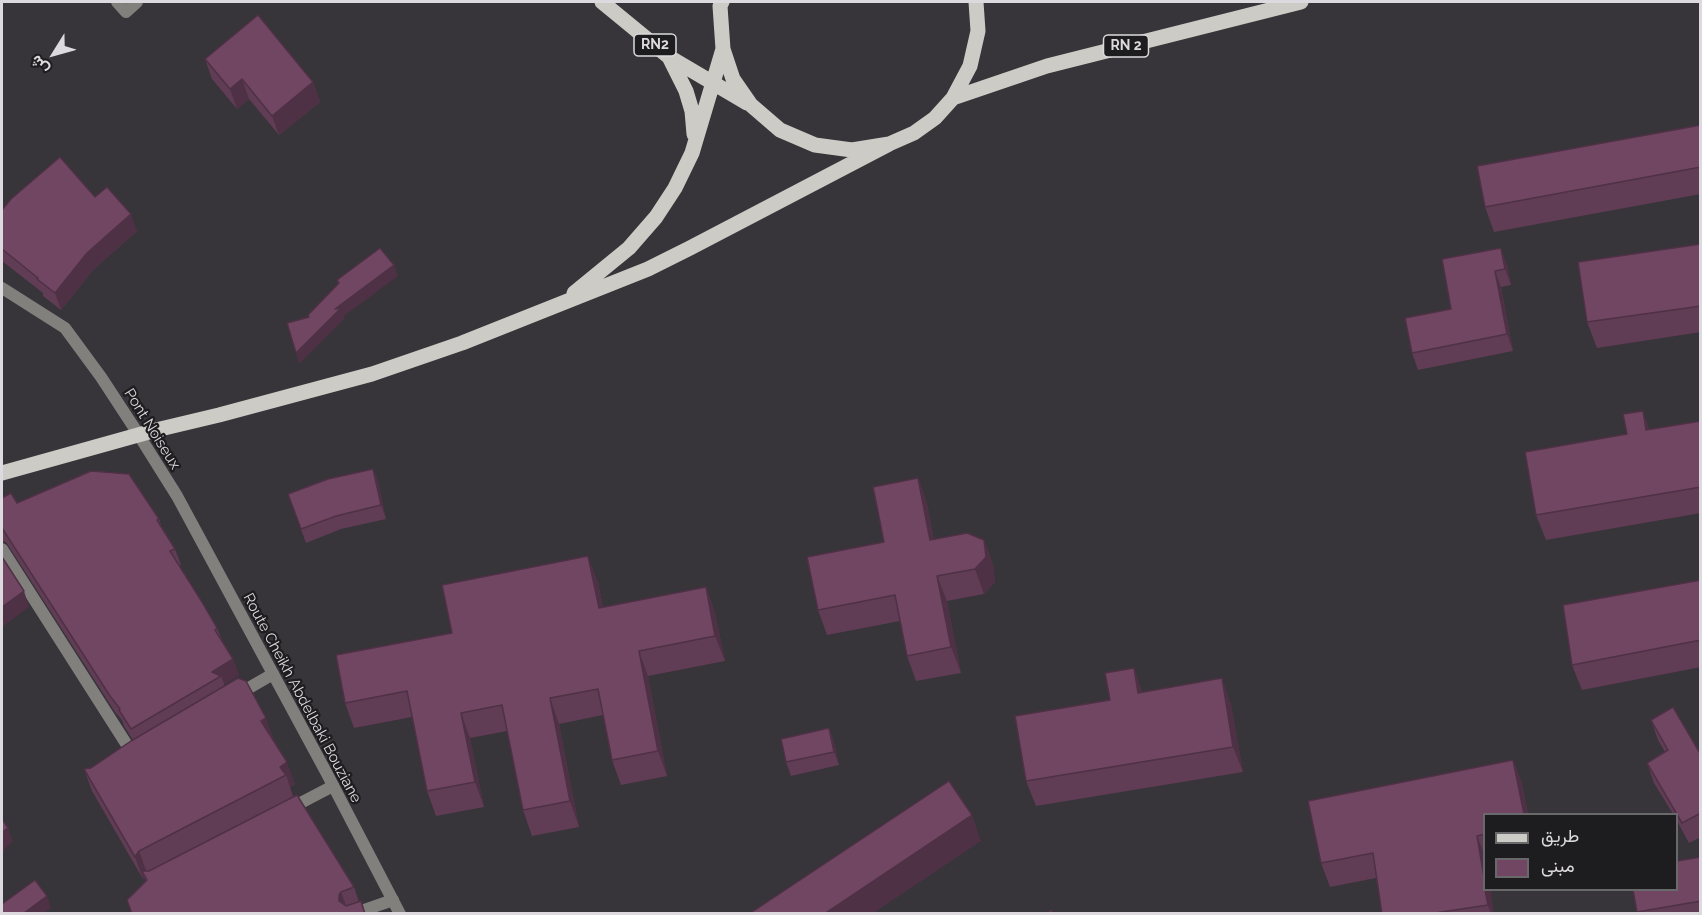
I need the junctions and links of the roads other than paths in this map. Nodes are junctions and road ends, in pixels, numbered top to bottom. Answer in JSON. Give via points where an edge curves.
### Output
{"nodes":[{"id":1,"x":117,"y":2,"type":"edge"},
{"id":2,"x":137,"y":2,"type":"edge"},
{"id":3,"x":602,"y":2,"type":"edge"},
{"id":4,"x":722,"y":2,"type":"edge"},
{"id":5,"x":976,"y":2,"type":"edge"},
{"id":6,"x":1301,"y":2,"type":"edge"},
{"id":7,"x":723,"y":49,"type":"junction"},
{"id":8,"x":669,"y":57,"type":"junction"},
{"id":9,"x":712,"y":82,"type":"junction"},
{"id":10,"x":953,"y":98,"type":"junction"},
{"id":11,"x":751,"y":105,"type":"junction"},
{"id":12,"x":889,"y":144,"type":"junction"},
{"id":13,"x":692,"y":153,"type":"junction"},
{"id":14,"x":2,"y":288,"type":"edge"},
{"id":15,"x":558,"y":306,"type":"junction"},
{"id":16,"x":2,"y":473,"type":"edge"},
{"id":17,"x":177,"y":496,"type":"joint"},
{"id":18,"x":2,"y":549,"type":"edge"},
{"id":19,"x":273,"y":674,"type":"junction"},
{"id":20,"x":223,"y":704,"type":"edge"},
{"id":21,"x":134,"y":756,"type":"edge"},
{"id":22,"x":333,"y":786,"type":"junction"},
{"id":23,"x":282,"y":812,"type":"edge"},
{"id":24,"x":393,"y":900,"type":"junction"},
{"id":25,"x":353,"y":914,"type":"edge"},
{"id":26,"x":400,"y":914,"type":"edge"}],
"edges":[{"from":1,"to":2,"type":"street","via":[[126,12]]},
{"from":3,"to":8,"type":"main road","number":"RN2"},
{"from":4,"to":7,"type":"main road"},
{"from":5,"to":10,"type":"main road","via":[[978,31],[970,66]]},
{"from":6,"to":10,"type":"main road","number":"RN 2","via":[[1047,66]]},
{"from":7,"to":9,"type":"main road"},
{"from":7,"to":11,"type":"main road","via":[[734,79]]},
{"from":8,"to":9,"type":"main road","number":"RN2"},
{"from":8,"to":13,"type":"main road","via":[[692,111]]},
{"from":9,"to":11,"type":"main road","number":"RN2"},
{"from":9,"to":13,"type":"main road"},
{"from":10,"to":12,"type":"main road","via":[[928,123]]},
{"from":11,"to":12,"type":"main road","via":[[780,130],[815,145],[852,150]]},
{"from":12,"to":15,"type":"main road","via":[[680,254]]},
{"from":13,"to":15,"type":"main road","via":[[656,217],[629,248]]},
{"from":14,"to":17,"type":"street","name":"Pont Noiseux","via":[[65,328]]},
{"from":15,"to":16,"type":"main road","via":[[372,374]]},
{"from":17,"to":19,"type":"street","name":"Route Cheikh Abdelbaki Bouziane"},
{"from":18,"to":21,"type":"street"},
{"from":19,"to":20,"type":"street"},
{"from":19,"to":22,"type":"street","name":"Route Cheikh Abdelbaki Bouziane"},
{"from":22,"to":23,"type":"street"},
{"from":22,"to":24,"type":"street","name":"Route Cheikh Abdelbaki Bouziane"},
{"from":24,"to":25,"type":"street"},
{"from":24,"to":26,"type":"street","name":"Route Cheikh Abdelbaki Bouziane"}]}
